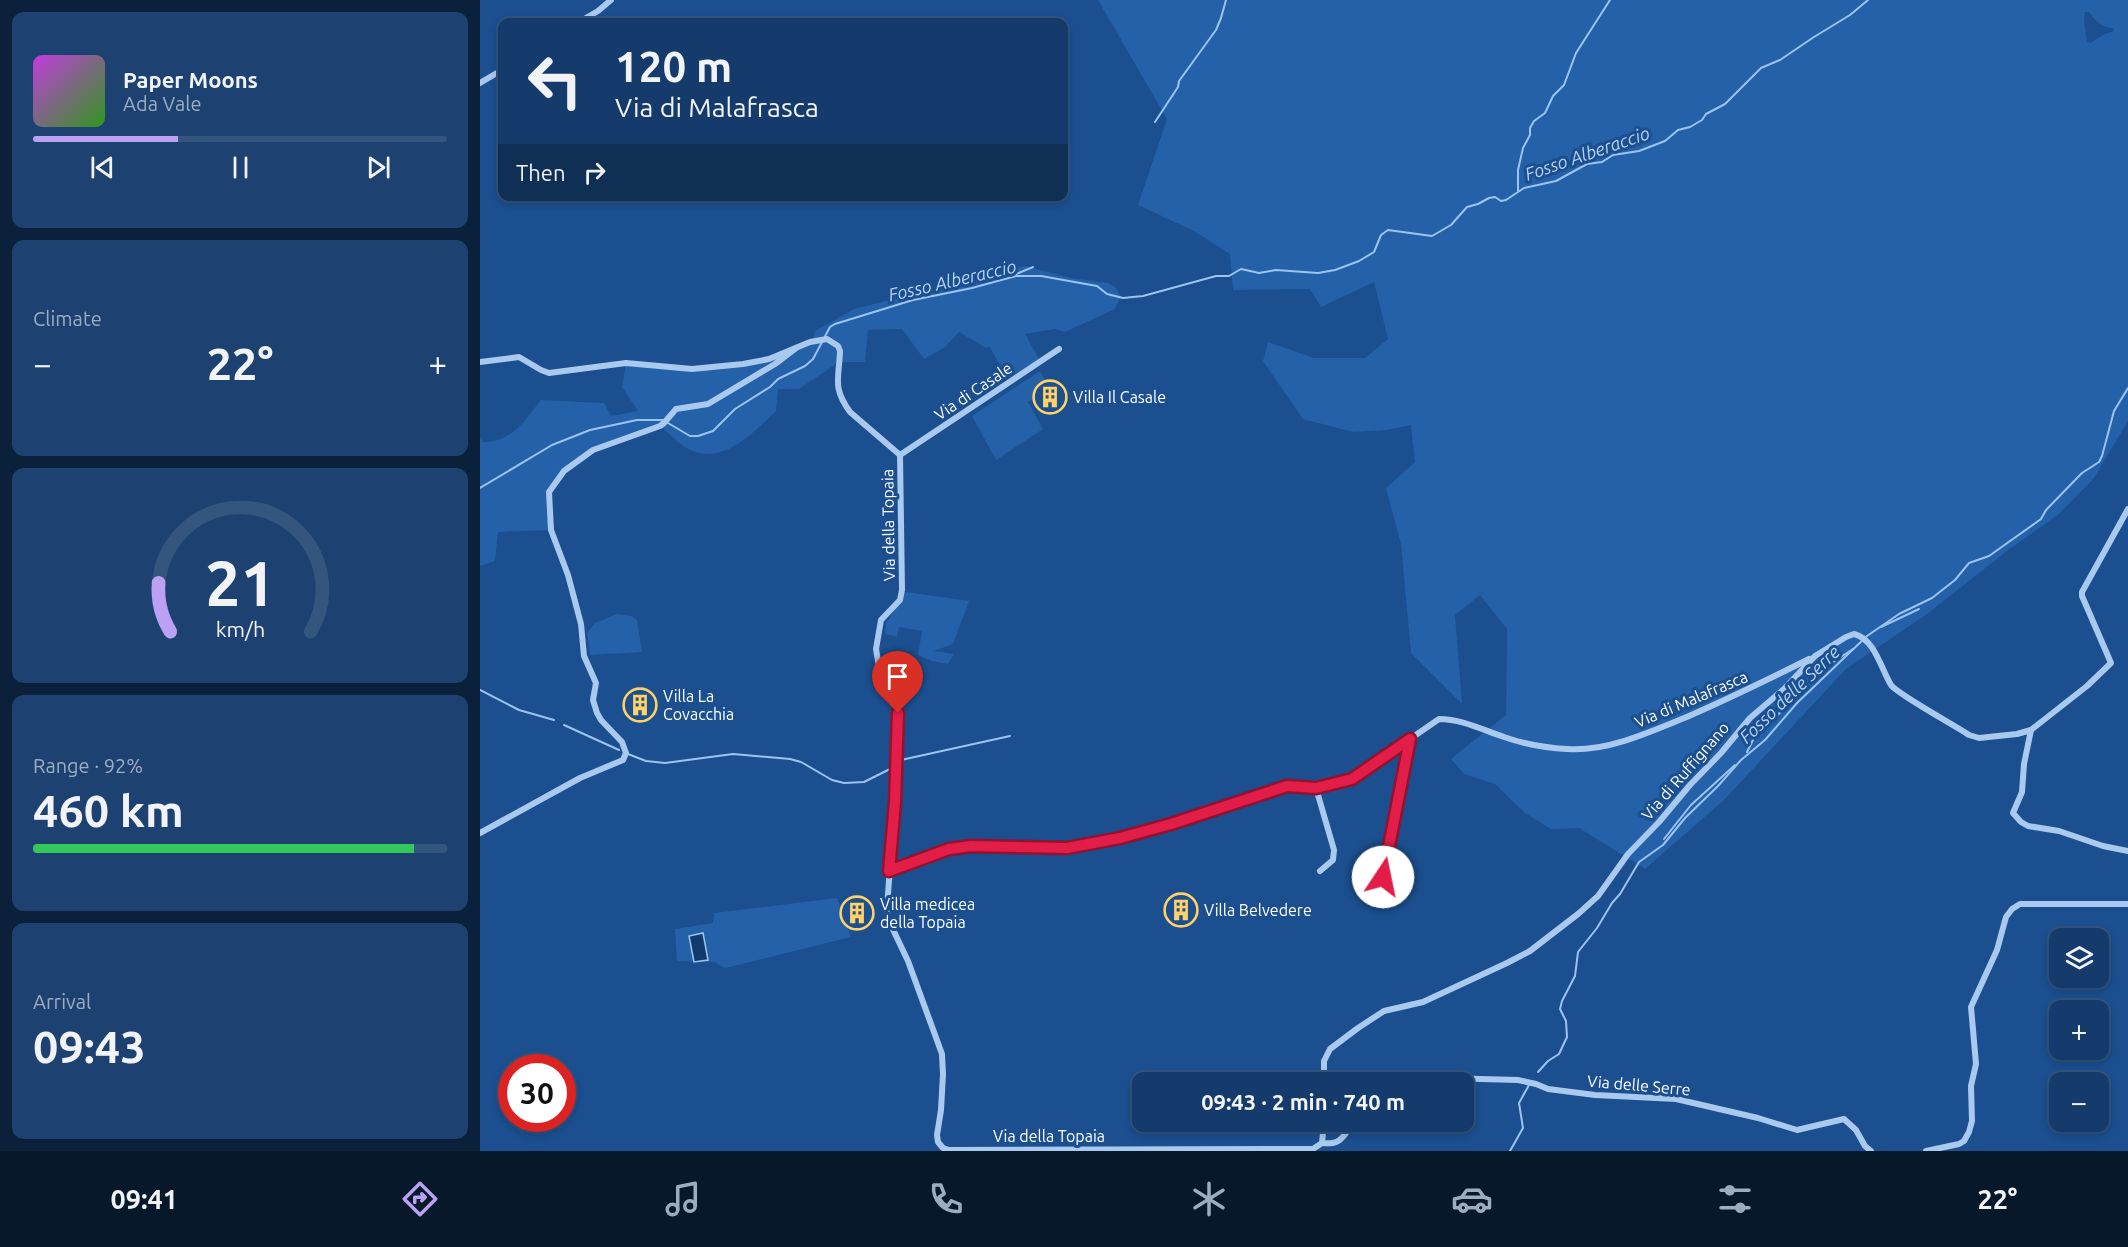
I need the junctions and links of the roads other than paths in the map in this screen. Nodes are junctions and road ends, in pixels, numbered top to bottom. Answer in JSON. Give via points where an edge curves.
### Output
{"nodes":[{"id":1,"x":611,"y":0,"type":"edge"},
{"id":2,"x":586,"y":18,"type":"edge"},
{"id":3,"x":498,"y":72,"type":"edge"},
{"id":4,"x":480,"y":83,"type":"edge"},
{"id":5,"x":796,"y":348,"type":"junction"},
{"id":6,"x":1059,"y":349,"type":"dead end"},
{"id":7,"x":480,"y":362,"type":"edge"},
{"id":8,"x":900,"y":455,"type":"junction"},
{"id":9,"x":2128,"y":509,"type":"edge"},
{"id":10,"x":1815,"y":656,"type":"junction"},
{"id":11,"x":2031,"y":730,"type":"junction"},
{"id":12,"x":1410,"y":739,"type":"junction"},
{"id":13,"x":1316,"y":788,"type":"junction"},
{"id":14,"x":480,"y":833,"type":"edge"},
{"id":15,"x":2128,"y":851,"type":"edge"},
{"id":16,"x":889,"y":871,"type":"junction"},
{"id":17,"x":1320,"y":871,"type":"dead end"},
{"id":18,"x":1383,"y":877,"type":"dead end"},
{"id":19,"x":2128,"y":904,"type":"edge"},
{"id":20,"x":1324,"y":1072,"type":"edge"},
{"id":21,"x":1474,"y":1079,"type":"edge"},
{"id":22,"x":1323,"y":1132,"type":"edge"},
{"id":23,"x":1346,"y":1132,"type":"edge"},
{"id":24,"x":1322,"y":1143,"type":"junction"},
{"id":25,"x":1263,"y":1150,"type":"edge"},
{"id":26,"x":1871,"y":1151,"type":"edge"},
{"id":27,"x":1926,"y":1151,"type":"edge"}],
"edges":[{"from":1,"to":2,"type":"street"},
{"from":3,"to":4,"type":"street"},
{"from":5,"to":7,"type":"street","via":[[755,362],[692,369],[626,363],[549,373],[519,357]]},
{"from":5,"to":8,"type":"street","via":[[826,339],[838,346],[837,389],[844,404]]},
{"from":5,"to":14,"type":"street","via":[[708,404],[676,409],[666,421],[593,450],[564,471],[549,492],[551,530],[581,624],[584,656],[596,683],[593,700],[601,720],[622,742],[626,753],[622,760],[580,778]]},
{"from":6,"to":8,"type":"street","name":"Via di Casale"},
{"from":8,"to":16,"type":"street","name":"Via della Topaia","via":[[902,590],[900,600],[881,620],[876,649],[879,667],[898,713]]},
{"from":9,"to":11,"type":"street","name":"Via di Ruffignano","via":[[2082,592],[2111,663]]},
{"from":10,"to":11,"type":"street","name":"Via di Ruffignano","via":[[1854,634],[1868,643],[1895,689],[1969,735],[1979,738]]},
{"from":10,"to":12,"type":"street","name":"Via di Malafrasca","via":[[1750,690],[1653,732],[1596,747],[1569,750],[1541,746],[1450,719],[1439,719]]},
{"from":10,"to":20,"type":"street","name":"Via di Ruffignano","via":[[1750,718],[1628,854],[1598,896],[1578,914],[1508,963],[1423,1002],[1384,1011],[1330,1049]]},
{"from":11,"to":15,"type":"street","via":[[2022,792],[2013,813],[2017,819],[2028,826]]},
{"from":12,"to":13,"type":"street","name":"Via di Malafrasca","via":[[1352,779]]},
{"from":12,"to":18,"type":"street"},
{"from":13,"to":16,"type":"street","name":"Via di Malafrasca","via":[[1287,786],[1120,838],[1067,848],[949,849]]},
{"from":13,"to":17,"type":"street","via":[[1334,850],[1333,861]]},
{"from":16,"to":25,"type":"street","name":"Via della Topaia","via":[[888,919],[942,1054],[937,1135],[943,1148]]},
{"from":19,"to":27,"type":"street","via":[[2020,904],[2012,909],[1971,1006],[1976,1064],[1969,1132],[1959,1144]]},
{"from":21,"to":26,"type":"street","name":"Via delle Serre","via":[[1518,1080],[1548,1089],[1595,1095],[1676,1099],[1797,1131],[1844,1119]]},
{"from":22,"to":24,"type":"street"},
{"from":23,"to":24,"type":"street","via":[[1339,1142]]},
{"from":24,"to":25,"type":"street","via":[[1313,1149]]}]}
